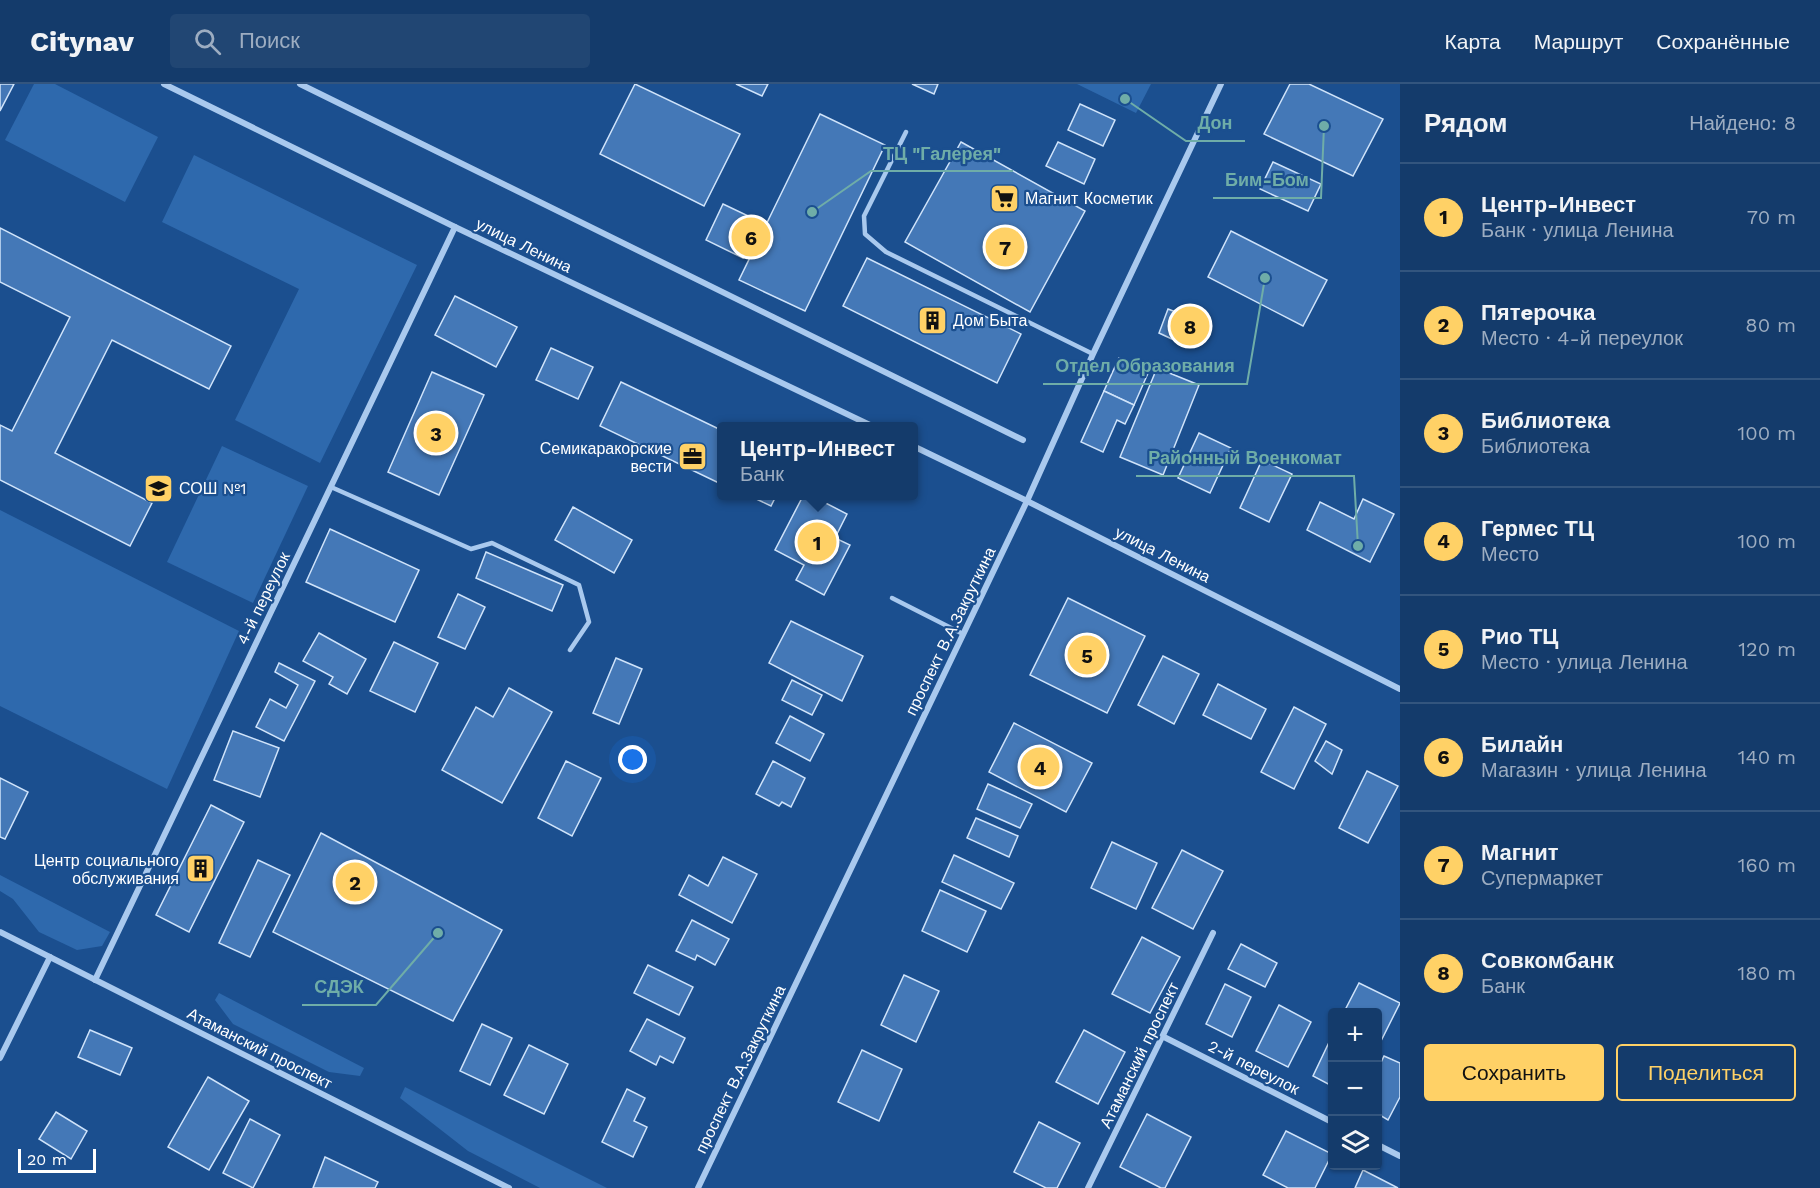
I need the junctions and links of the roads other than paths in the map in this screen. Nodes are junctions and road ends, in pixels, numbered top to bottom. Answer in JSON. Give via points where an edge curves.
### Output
{"nodes":[{"id":1,"x":164,"y":84,"type":"edge"},
{"id":2,"x":300,"y":84,"type":"edge"},
{"id":3,"x":1221,"y":84,"type":"edge"},
{"id":4,"x":906,"y":132,"type":"dead end"},
{"id":5,"x":455,"y":227,"type":"junction"},
{"id":6,"x":1094,"y":354,"type":"junction"},
{"id":7,"x":865,"y":422,"type":"edge"},
{"id":8,"x":1023,"y":440,"type":"dead end"},
{"id":9,"x":918,"y":448,"type":"edge"},
{"id":10,"x":331,"y":487,"type":"junction"},
{"id":11,"x":1027,"y":501,"type":"junction"},
{"id":12,"x":892,"y":598,"type":"dead end"},
{"id":13,"x":963,"y":634,"type":"junction"},
{"id":14,"x":570,"y":650,"type":"dead end"},
{"id":15,"x":1400,"y":689,"type":"edge"},
{"id":16,"x":0,"y":932,"type":"edge"},
{"id":17,"x":1213,"y":933,"type":"dead end"},
{"id":18,"x":50,"y":957,"type":"junction"},
{"id":19,"x":95,"y":980,"type":"junction"},
{"id":20,"x":1164,"y":1037,"type":"junction"},
{"id":21,"x":0,"y":1058,"type":"edge"},
{"id":22,"x":1328,"y":1120,"type":"edge"},
{"id":23,"x":1382,"y":1147,"type":"edge"},
{"id":24,"x":1400,"y":1156,"type":"edge"},
{"id":25,"x":509,"y":1188,"type":"edge"},
{"id":26,"x":698,"y":1188,"type":"edge"},
{"id":27,"x":1088,"y":1188,"type":"edge"}],
"edges":[{"from":1,"to":5,"type":"street","name":"улица Ленина"},
{"from":2,"to":8,"type":"street"},
{"from":3,"to":6,"type":"street","name":"проспект В.А.Закруткина"},
{"from":4,"to":6,"type":"lane","via":[[864,216],[865,234],[886,252]]},
{"from":5,"to":7,"type":"street","name":"улица Ленина"},
{"from":5,"to":10,"type":"street","name":"4-й переулок"},
{"from":6,"to":11,"type":"street","name":"проспект В.А.Закруткина"},
{"from":9,"to":11,"type":"street","name":"улица Ленина"},
{"from":10,"to":14,"type":"lane","via":[[471,549],[492,543],[579,585],[589,622]]},
{"from":10,"to":19,"type":"street","name":"4-й переулок"},
{"from":11,"to":13,"type":"street","name":"проспект В.А.Закруткина"},
{"from":11,"to":15,"type":"street","name":"улица Ленина"},
{"from":12,"to":13,"type":"lane"},
{"from":13,"to":26,"type":"street","name":"проспект В.А.Закруткина"},
{"from":16,"to":18,"type":"street","name":"Атаманский проспект"},
{"from":17,"to":20,"type":"street","name":"Атаманский проспект"},
{"from":18,"to":19,"type":"street","name":"Атаманский проспект"},
{"from":18,"to":21,"type":"street"},
{"from":19,"to":25,"type":"street","name":"Атаманский проспект"},
{"from":20,"to":22,"type":"street","name":"2-й переулок"},
{"from":20,"to":27,"type":"street","name":"Атаманский проспект"},
{"from":23,"to":24,"type":"street"}]}
